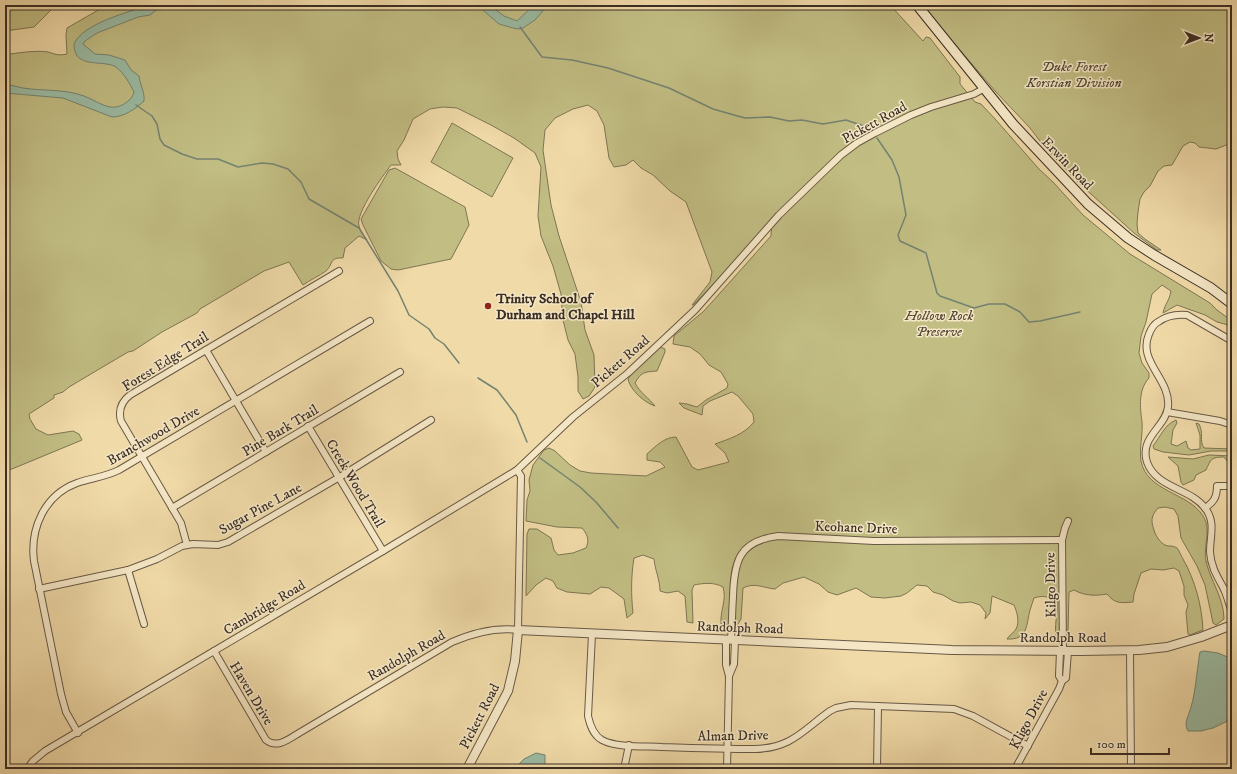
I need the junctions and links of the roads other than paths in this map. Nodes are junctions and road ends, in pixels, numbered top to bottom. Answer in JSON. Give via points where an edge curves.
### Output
{"nodes":[{"id":1,"x":917,"y":5,"type":"edge"},
{"id":2,"x":983,"y":89,"type":"junction"},
{"id":3,"x":339,"y":272,"type":"dead end"},
{"id":4,"x":1232,"y":304,"type":"edge"},
{"id":5,"x":370,"y":321,"type":"dead end"},
{"id":6,"x":1232,"y":340,"type":"edge"},
{"id":7,"x":206,"y":350,"type":"junction"},
{"id":8,"x":400,"y":372,"type":"dead end"},
{"id":9,"x":236,"y":401,"type":"junction"},
{"id":10,"x":1167,"y":412,"type":"junction"},
{"id":11,"x":431,"y":420,"type":"dead end"},
{"id":12,"x":308,"y":426,"type":"junction"},
{"id":13,"x":1232,"y":426,"type":"edge"},
{"id":14,"x":266,"y":452,"type":"junction"},
{"id":15,"x":142,"y":457,"type":"junction"},
{"id":16,"x":517,"y":470,"type":"junction"},
{"id":17,"x":339,"y":477,"type":"junction"},
{"id":18,"x":1232,"y":486,"type":"edge"},
{"id":19,"x":172,"y":508,"type":"junction"},
{"id":20,"x":1206,"y":508,"type":"junction"},
{"id":21,"x":1068,"y":521,"type":"dead end"},
{"id":22,"x":1062,"y":540,"type":"junction"},
{"id":23,"x":187,"y":544,"type":"junction"},
{"id":24,"x":383,"y":551,"type":"junction"},
{"id":25,"x":128,"y":570,"type":"junction"},
{"id":26,"x":39,"y":589,"type":"junction"},
{"id":27,"x":1224,"y":590,"type":"junction"},
{"id":28,"x":1232,"y":593,"type":"edge"},
{"id":29,"x":1232,"y":612,"type":"edge"},
{"id":30,"x":144,"y":624,"type":"dead end"},
{"id":31,"x":1232,"y":625,"type":"edge"},
{"id":32,"x":518,"y":630,"type":"junction"},
{"id":33,"x":592,"y":634,"type":"junction"},
{"id":34,"x":731,"y":640,"type":"junction"},
{"id":35,"x":1130,"y":650,"type":"junction"},
{"id":36,"x":214,"y":651,"type":"junction"},
{"id":37,"x":1064,"y":651,"type":"junction"},
{"id":38,"x":878,"y":706,"type":"junction"},
{"id":39,"x":78,"y":733,"type":"junction"},
{"id":40,"x":273,"y":744,"type":"joint"},
{"id":41,"x":629,"y":745,"type":"junction"},
{"id":42,"x":1028,"y":746,"type":"junction"},
{"id":43,"x":727,"y":749,"type":"junction"},
{"id":44,"x":27,"y":769,"type":"edge"},
{"id":45,"x":467,"y":769,"type":"edge"},
{"id":46,"x":624,"y":769,"type":"edge"},
{"id":47,"x":727,"y":769,"type":"edge"},
{"id":48,"x":877,"y":769,"type":"edge"},
{"id":49,"x":1015,"y":769,"type":"edge"},
{"id":50,"x":1131,"y":769,"type":"edge"}],
"edges":[{"from":1,"to":2,"type":"main road","name":"Erwin Road"},
{"from":2,"to":4,"type":"main road","name":"Erwin Road","via":[[1028,142],[1116,229],[1154,255],[1212,288]]},
{"from":2,"to":16,"type":"street","name":"Pickett Road","via":[[910,115],[857,143],[841,155],[779,216],[695,310],[628,373],[573,417]]},
{"from":3,"to":7,"type":"street","name":"Forest Edge Trail"},
{"from":5,"to":9,"type":"street","name":"Branchwood Drive"},
{"from":6,"to":10,"type":"street","via":[[1187,315],[1168,317],[1154,325],[1148,338],[1147,354],[1166,390]]},
{"from":7,"to":9,"type":"street"},
{"from":7,"to":15,"type":"street","name":"Forest Edge Trail","via":[[130,395],[122,404],[121,421]]},
{"from":8,"to":12,"type":"street","name":"Pine Bark Trail"},
{"from":9,"to":14,"type":"street"},
{"from":9,"to":15,"type":"street","name":"Branchwood Drive"},
{"from":10,"to":13,"type":"street","via":[[1220,421]]},
{"from":10,"to":20,"type":"street","via":[[1147,444],[1147,462],[1158,478]]},
{"from":11,"to":17,"type":"street","name":"Sugar Pine Lane"},
{"from":12,"to":14,"type":"street","name":"Pine Bark Trail"},
{"from":12,"to":17,"type":"street","name":"Creek Wood Trail"},
{"from":14,"to":19,"type":"street","name":"Pine Bark Trail"},
{"from":15,"to":19,"type":"street","name":"Forest Edge Trail"},
{"from":15,"to":26,"type":"street","name":"Branchwood Drive","via":[[111,474],[70,486],[45,508],[36,527],[33,545]]},
{"from":16,"to":24,"type":"street","name":"Cambridge Road"},
{"from":16,"to":32,"type":"street","name":"Pickett Road","via":[[521,476]]},
{"from":17,"to":23,"type":"street","name":"Sugar Pine Lane","via":[[228,542],[218,545]]},
{"from":17,"to":24,"type":"street","name":"Creek Wood Trail"},
{"from":18,"to":20,"type":"street","via":[[1217,486],[1214,502]]},
{"from":19,"to":23,"type":"street","name":"Forest Edge Trail","via":[[184,531]]},
{"from":20,"to":27,"type":"street","via":[[1212,524],[1212,566]]},
{"from":21,"to":22,"type":"street","name":"Kilgo Drive"},
{"from":22,"to":34,"type":"street","name":"Keohane Drive","via":[[874,541],[778,536],[765,538],[754,542],[744,551],[737,563],[733,576]]},
{"from":22,"to":37,"type":"street","name":"Kilgo Drive"},
{"from":23,"to":25,"type":"street","name":"Sugar Pine Lane"},
{"from":24,"to":36,"type":"street","name":"Cambridge Road"},
{"from":25,"to":26,"type":"street","name":"Sugar Pine Lane"},
{"from":25,"to":30,"type":"street"},
{"from":26,"to":39,"type":"street","name":"Branchwood Drive","via":[[64,706]]},
{"from":27,"to":28,"type":"street"},
{"from":27,"to":29,"type":"street"},
{"from":31,"to":35,"type":"street","name":"Randolph Road","via":[[1181,644],[1156,649]]},
{"from":32,"to":33,"type":"street","name":"Randolph Road"},
{"from":32,"to":40,"type":"street","name":"Randolph Road","via":[[480,632],[452,642],[293,736]]},
{"from":32,"to":45,"type":"street","name":"Pickett Road","via":[[516,661],[508,691]]},
{"from":33,"to":34,"type":"street","name":"Randolph Road"},
{"from":33,"to":41,"type":"street","name":"Alman Drive","via":[[588,706],[590,724],[600,739]]},
{"from":34,"to":37,"type":"street","name":"Randolph Road","via":[[952,650]]},
{"from":34,"to":43,"type":"street","name":"Keohane Drive","via":[[734,664],[729,676]]},
{"from":35,"to":37,"type":"street","name":"Randolph Road"},
{"from":35,"to":50,"type":"street"},
{"from":36,"to":39,"type":"street","name":"Cambridge Road"},
{"from":36,"to":40,"type":"street","name":"Haven Drive","via":[[266,740]]},
{"from":37,"to":42,"type":"street","name":"Kligo Drive","via":[[1066,678],[1062,681]]},
{"from":38,"to":42,"type":"street","name":"Alman Drive","via":[[946,708],[962,711]]},
{"from":38,"to":43,"type":"street","name":"Alman Drive","via":[[836,708],[795,738],[773,748]]},
{"from":38,"to":48,"type":"street"},
{"from":39,"to":44,"type":"street","name":"Cambridge Road","via":[[45,751]]},
{"from":41,"to":43,"type":"street","name":"Alman Drive"},
{"from":41,"to":46,"type":"street"},
{"from":42,"to":49,"type":"street","name":"Kligo Drive"},
{"from":43,"to":47,"type":"street","name":"Keohane Drive"}]}
